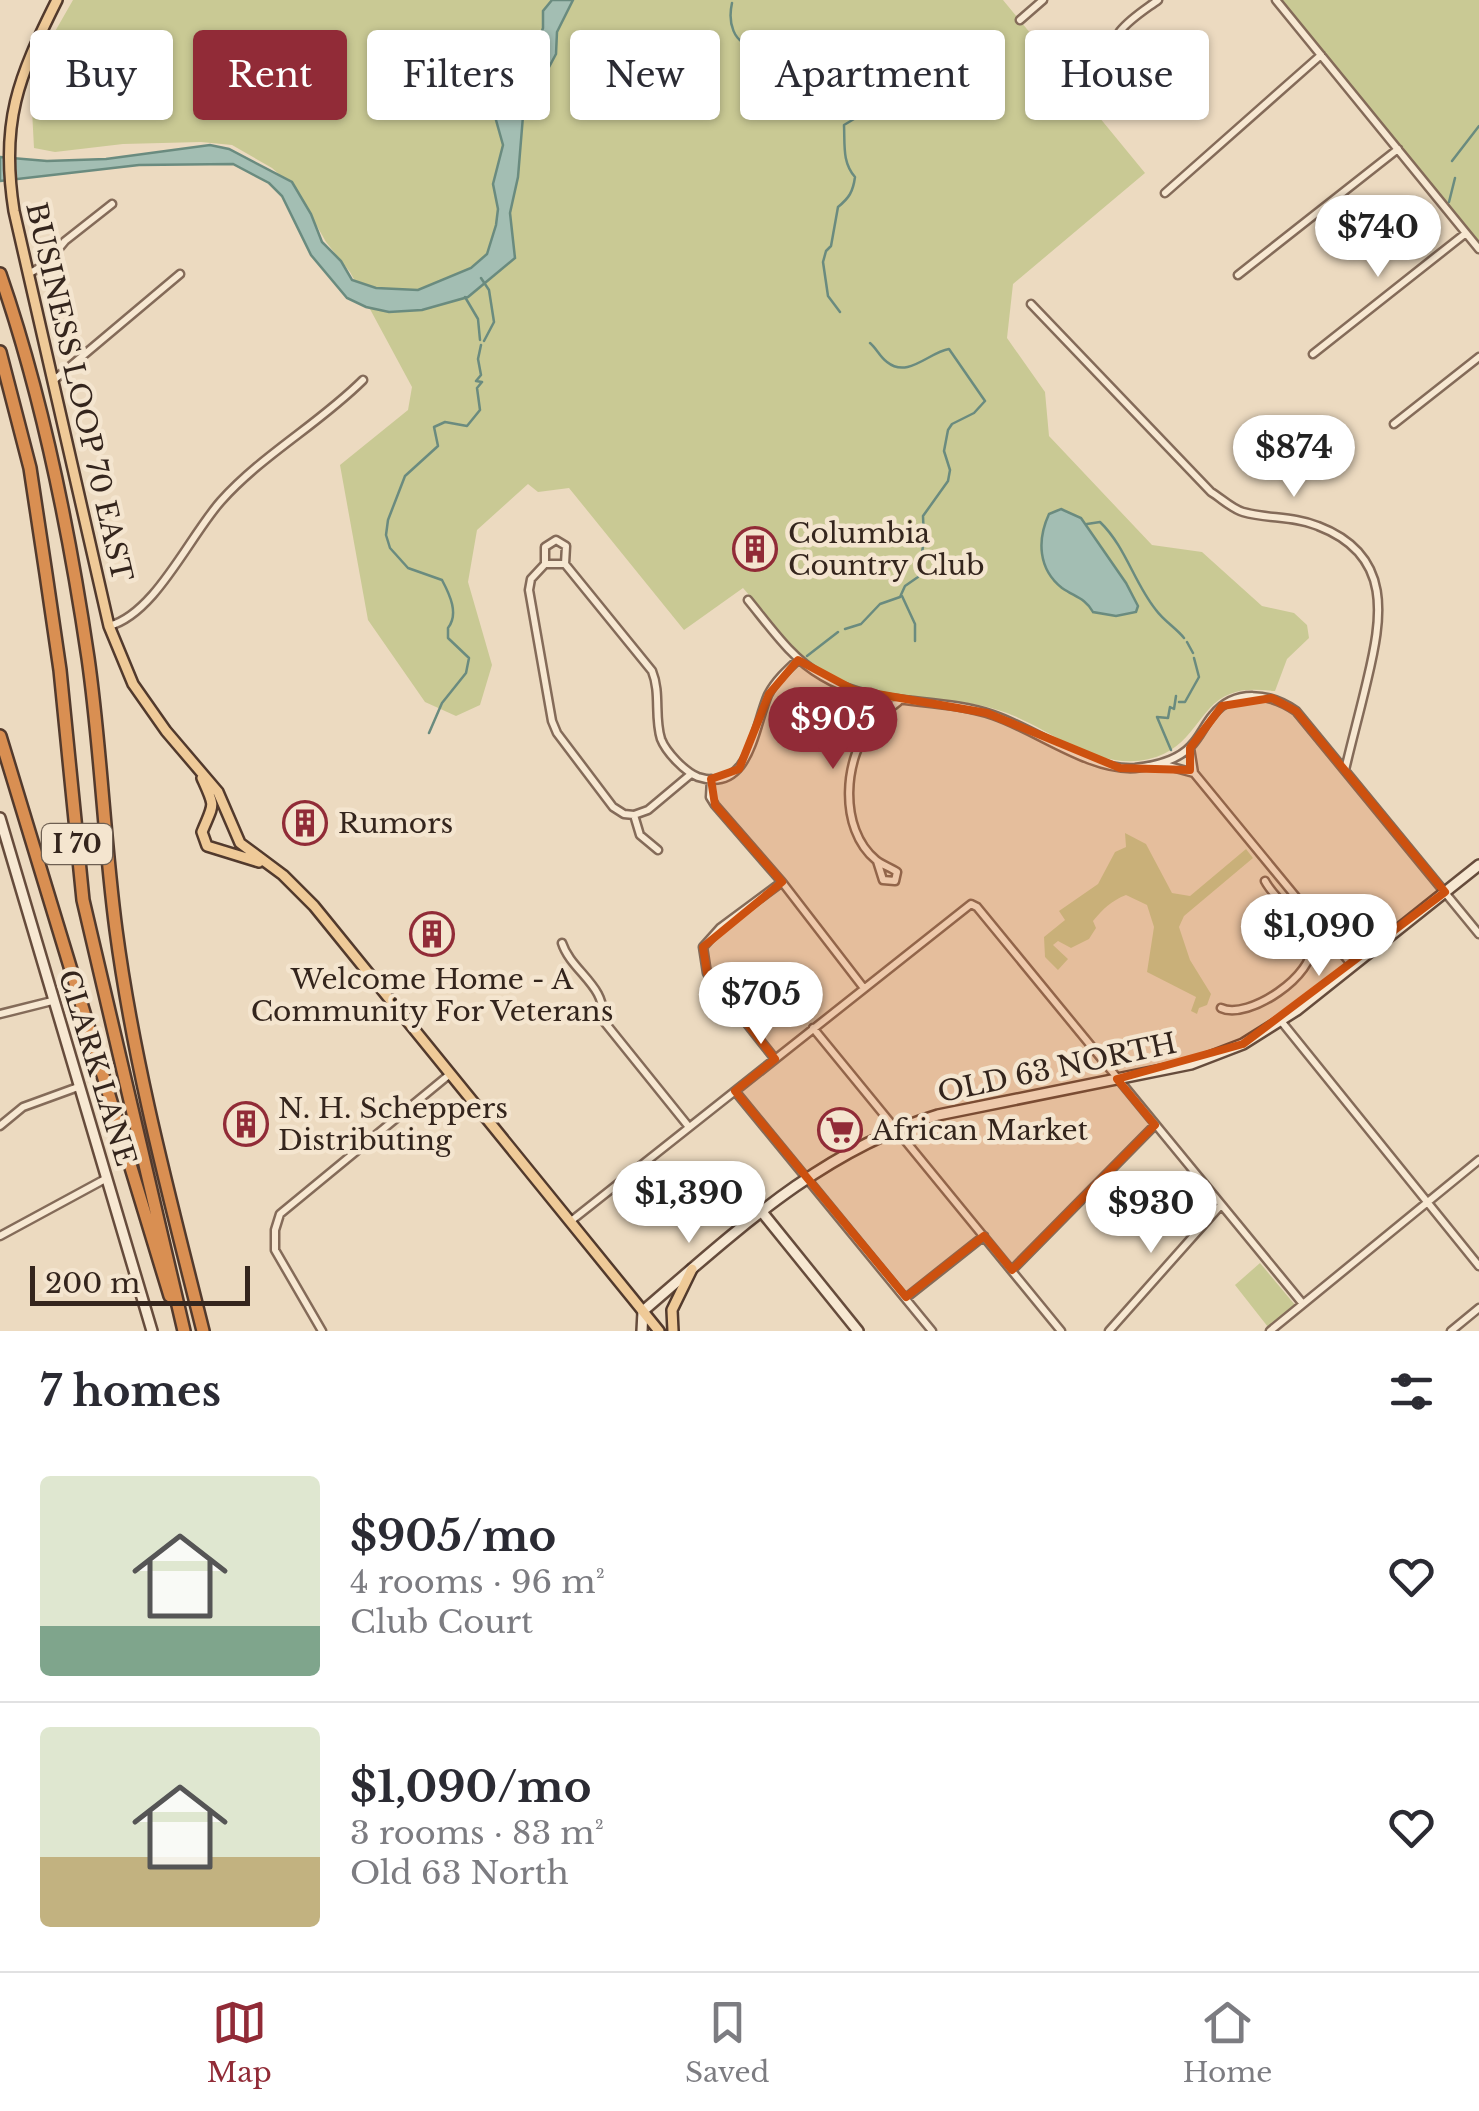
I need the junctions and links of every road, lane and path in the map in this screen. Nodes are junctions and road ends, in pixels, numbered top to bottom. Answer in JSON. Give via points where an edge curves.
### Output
{"nodes":[{"id":1,"x":57,"y":0,"type":"edge"},
{"id":2,"x":1044,"y":0,"type":"edge"},
{"id":3,"x":1158,"y":0,"type":"edge"},
{"id":4,"x":1276,"y":0,"type":"edge"},
{"id":5,"x":1020,"y":20,"type":"dead end"},
{"id":6,"x":1122,"y":30,"type":"edge"},
{"id":7,"x":1321,"y":55,"type":"junction"},
{"id":8,"x":1398,"y":149,"type":"junction"},
{"id":9,"x":1165,"y":192,"type":"dead end"},
{"id":10,"x":112,"y":204,"type":"dead end"},
{"id":11,"x":1466,"y":233,"type":"junction"},
{"id":12,"x":1479,"y":249,"type":"edge"},
{"id":13,"x":30,"y":273,"type":"junction"},
{"id":14,"x":0,"y":274,"type":"edge"},
{"id":15,"x":180,"y":274,"type":"dead end"},
{"id":16,"x":1238,"y":275,"type":"dead end"},
{"id":17,"x":1031,"y":304,"type":"dead end"},
{"id":18,"x":0,"y":352,"type":"edge"},
{"id":19,"x":1313,"y":354,"type":"dead end"},
{"id":20,"x":1479,"y":357,"type":"edge"},
{"id":21,"x":54,"y":380,"type":"junction"},
{"id":22,"x":362,"y":380,"type":"dead end"},
{"id":23,"x":1394,"y":424,"type":"dead end"},
{"id":24,"x":544,"y":564,"type":"junction"},
{"id":25,"x":565,"y":564,"type":"junction"},
{"id":26,"x":748,"y":600,"type":"dead end"},
{"id":27,"x":109,"y":626,"type":"junction"},
{"id":28,"x":798,"y":660,"type":"junction"},
{"id":29,"x":899,"y":701,"type":"junction"},
{"id":30,"x":0,"y":736,"type":"edge"},
{"id":31,"x":1190,"y":748,"type":"junction"},
{"id":32,"x":1160,"y":764,"type":"junction"},
{"id":33,"x":1345,"y":771,"type":"junction"},
{"id":34,"x":1194,"y":773,"type":"junction"},
{"id":35,"x":691,"y":774,"type":"junction"},
{"id":36,"x":201,"y":775,"type":"junction"},
{"id":37,"x":711,"y":780,"type":"junction"},
{"id":38,"x":634,"y":816,"type":"junction"},
{"id":39,"x":0,"y":818,"type":"edge"},
{"id":40,"x":210,"y":820,"type":"junction"},
{"id":41,"x":231,"y":822,"type":"junction"},
{"id":42,"x":236,"y":836,"type":"junction"},
{"id":43,"x":658,"y":850,"type":"dead end"},
{"id":44,"x":221,"y":851,"type":"junction"},
{"id":45,"x":877,"y":862,"type":"dead end"},
{"id":46,"x":267,"y":864,"type":"junction"},
{"id":47,"x":1479,"y":865,"type":"edge"},
{"id":48,"x":1265,"y":881,"type":"dead end"},
{"id":49,"x":782,"y":882,"type":"junction"},
{"id":50,"x":1444,"y":892,"type":"junction"},
{"id":51,"x":1479,"y":934,"type":"edge"},
{"id":52,"x":562,"y":942,"type":"dead end"},
{"id":53,"x":1353,"y":966,"type":"junction"},
{"id":54,"x":864,"y":987,"type":"junction"},
{"id":55,"x":52,"y":1001,"type":"junction"},
{"id":56,"x":1221,"y":1008,"type":"dead end"},
{"id":57,"x":0,"y":1014,"type":"edge"},
{"id":58,"x":1281,"y":1021,"type":"junction"},
{"id":59,"x":814,"y":1028,"type":"junction"},
{"id":60,"x":776,"y":1058,"type":"junction"},
{"id":61,"x":450,"y":1074,"type":"junction"},
{"id":62,"x":1117,"y":1079,"type":"junction"},
{"id":63,"x":78,"y":1088,"type":"junction"},
{"id":64,"x":736,"y":1091,"type":"junction"},
{"id":65,"x":0,"y":1126,"type":"edge"},
{"id":66,"x":1155,"y":1126,"type":"junction"},
{"id":67,"x":689,"y":1127,"type":"junction"},
{"id":68,"x":897,"y":1128,"type":"junction"},
{"id":69,"x":1479,"y":1160,"type":"edge"},
{"id":70,"x":807,"y":1176,"type":"junction"},
{"id":71,"x":107,"y":1178,"type":"junction"},
{"id":72,"x":1427,"y":1202,"type":"junction"},
{"id":73,"x":1221,"y":1205,"type":"junction"},
{"id":74,"x":762,"y":1212,"type":"junction"},
{"id":75,"x":570,"y":1222,"type":"junction"},
{"id":76,"x":0,"y":1236,"type":"edge"},
{"id":77,"x":984,"y":1236,"type":"junction"},
{"id":78,"x":1479,"y":1266,"type":"edge"},
{"id":79,"x":692,"y":1268,"type":"junction"},
{"id":80,"x":1012,"y":1270,"type":"junction"},
{"id":81,"x":906,"y":1297,"type":"junction"},
{"id":82,"x":1302,"y":1304,"type":"junction"},
{"id":83,"x":1479,"y":1308,"type":"edge"},
{"id":84,"x":643,"y":1311,"type":"junction"},
{"id":85,"x":152,"y":1331,"type":"edge"},
{"id":86,"x":182,"y":1331,"type":"edge"},
{"id":87,"x":204,"y":1331,"type":"edge"},
{"id":88,"x":322,"y":1331,"type":"edge"},
{"id":89,"x":642,"y":1331,"type":"edge"},
{"id":90,"x":658,"y":1331,"type":"edge"},
{"id":91,"x":672,"y":1331,"type":"edge"},
{"id":92,"x":858,"y":1331,"type":"edge"},
{"id":93,"x":932,"y":1331,"type":"edge"},
{"id":94,"x":1061,"y":1331,"type":"edge"},
{"id":95,"x":1109,"y":1331,"type":"edge"},
{"id":96,"x":1270,"y":1331,"type":"edge"},
{"id":97,"x":1451,"y":1331,"type":"edge"}],
"edges":[{"from":1,"to":13,"type":"main road","name":"BUSINESS LOOP 70 EAST","via":[[16,95],[8,140],[14,211]]},
{"from":2,"to":5,"type":"street"},
{"from":3,"to":6,"type":"street"},
{"from":4,"to":7,"type":"street"},
{"from":7,"to":8,"type":"street"},
{"from":7,"to":9,"type":"street"},
{"from":8,"to":11,"type":"street"},
{"from":8,"to":16,"type":"street"},
{"from":10,"to":13,"type":"street"},
{"from":11,"to":12,"type":"street"},
{"from":11,"to":19,"type":"street"},
{"from":13,"to":21,"type":"main road","name":"BUSINESS LOOP 70 EAST"},
{"from":14,"to":87,"type":"highway","number":"I 70","via":[[57,479],[88,657],[130,1021]]},
{"from":15,"to":21,"type":"street"},
{"from":17,"to":33,"type":"street","via":[[1211,492],[1242,512],[1323,527],[1360,555],[1377,589],[1380,628]]},
{"from":18,"to":86,"type":"highway","number":"I 70","via":[[30,468],[60,670],[82,900]]},
{"from":20,"to":23,"type":"street"},
{"from":21,"to":27,"type":"main road","name":"BUSINESS LOOP 70 EAST"},
{"from":22,"to":27,"type":"street","via":[[233,488],[133,616]]},
{"from":24,"to":25,"type":"street"},
{"from":24,"to":25,"type":"street","via":[[545,547],[556,540],[566,546]]},
{"from":24,"to":38,"type":"street","via":[[529,590],[552,722],[613,806]]},
{"from":25,"to":35,"type":"street","via":[[652,670],[660,736]]},
{"from":26,"to":28,"type":"street"},
{"from":27,"to":36,"type":"main road","name":"BUSINESS LOOP 70 EAST","via":[[133,684]]},
{"from":28,"to":29,"type":"street","via":[[840,684]]},
{"from":28,"to":37,"type":"street","via":[[769,694],[739,769]]},
{"from":29,"to":32,"type":"street","via":[[988,713],[1100,764]]},
{"from":29,"to":45,"type":"street","via":[[872,724],[852,770],[850,809]]},
{"from":30,"to":86,"type":"highway"},
{"from":31,"to":32,"type":"street"},
{"from":31,"to":33,"type":"street","via":[[1230,700],[1272,698],[1296,711]]},
{"from":31,"to":34,"type":"street"},
{"from":32,"to":34,"type":"street"},
{"from":33,"to":50,"type":"street"},
{"from":34,"to":53,"type":"street"},
{"from":35,"to":37,"type":"street"},
{"from":35,"to":38,"type":"street"},
{"from":36,"to":40,"type":"main road","name":"BUSINESS LOOP 70 EAST","via":[[213,805]]},
{"from":36,"to":41,"type":"main road","name":"BUSINESS LOOP 70 EAST","via":[[218,792]]},
{"from":37,"to":49,"type":"street","via":[[714,805]]},
{"from":38,"to":43,"type":"street","via":[[644,840]]},
{"from":39,"to":55,"type":"main road","name":"CLARK LANE"},
{"from":40,"to":41,"type":"main road"},
{"from":40,"to":44,"type":"main road","via":[[203,840]]},
{"from":41,"to":42,"type":"main road"},
{"from":42,"to":44,"type":"main road"},
{"from":42,"to":46,"type":"main road"},
{"from":44,"to":46,"type":"main road"},
{"from":46,"to":61,"type":"main road","via":[[314,906]]},
{"from":47,"to":50,"type":"main road","name":"OLD 63 NORTH"},
{"from":48,"to":56,"type":"street","via":[[1308,936],[1310,956],[1301,972],[1257,1008]]},
{"from":49,"to":54,"type":"street"},
{"from":49,"to":60,"type":"street","via":[[703,947],[707,972]]},
{"from":50,"to":51,"type":"street"},
{"from":50,"to":53,"type":"main road","name":"OLD 63 NORTH"},
{"from":52,"to":67,"type":"street","via":[[602,1000],[602,1019]]},
{"from":53,"to":58,"type":"main road","name":"OLD 63 NORTH"},
{"from":54,"to":59,"type":"street"},
{"from":54,"to":62,"type":"street","via":[[971,904]]},
{"from":55,"to":57,"type":"street"},
{"from":55,"to":63,"type":"main road","name":"CLARK LANE"},
{"from":58,"to":62,"type":"main road","name":"OLD 63 NORTH","via":[[1191,1064]]},
{"from":58,"to":72,"type":"street"},
{"from":59,"to":60,"type":"street"},
{"from":59,"to":68,"type":"street"},
{"from":60,"to":64,"type":"street"},
{"from":61,"to":75,"type":"main road"},
{"from":61,"to":88,"type":"street","via":[[280,1214],[275,1250]]},
{"from":62,"to":66,"type":"street"},
{"from":62,"to":68,"type":"main road","name":"OLD 63 NORTH"},
{"from":63,"to":65,"type":"street","via":[[24,1107]]},
{"from":63,"to":71,"type":"main road","name":"CLARK LANE"},
{"from":64,"to":67,"type":"street"},
{"from":64,"to":70,"type":"street"},
{"from":66,"to":73,"type":"street"},
{"from":66,"to":80,"type":"street"},
{"from":67,"to":75,"type":"street"},
{"from":68,"to":70,"type":"main road","name":"OLD 63 NORTH"},
{"from":68,"to":77,"type":"street"},
{"from":69,"to":72,"type":"street"},
{"from":70,"to":74,"type":"main road","name":"OLD 63 NORTH"},
{"from":70,"to":81,"type":"street"},
{"from":71,"to":76,"type":"street"},
{"from":71,"to":85,"type":"main road","name":"CLARK LANE"},
{"from":72,"to":78,"type":"street"},
{"from":72,"to":82,"type":"street"},
{"from":73,"to":82,"type":"street"},
{"from":73,"to":95,"type":"street"},
{"from":74,"to":79,"type":"main road","name":"OLD 63 NORTH"},
{"from":74,"to":92,"type":"main road"},
{"from":75,"to":84,"type":"main road"},
{"from":77,"to":80,"type":"street"},
{"from":77,"to":81,"type":"street"},
{"from":79,"to":84,"type":"main road","name":"OLD 63 NORTH"},
{"from":79,"to":91,"type":"main road","via":[[672,1310]]},
{"from":80,"to":94,"type":"street"},
{"from":81,"to":93,"type":"street"},
{"from":82,"to":96,"type":"street"},
{"from":83,"to":97,"type":"street"},
{"from":84,"to":89,"type":"main road"},
{"from":84,"to":90,"type":"main road"}]}
